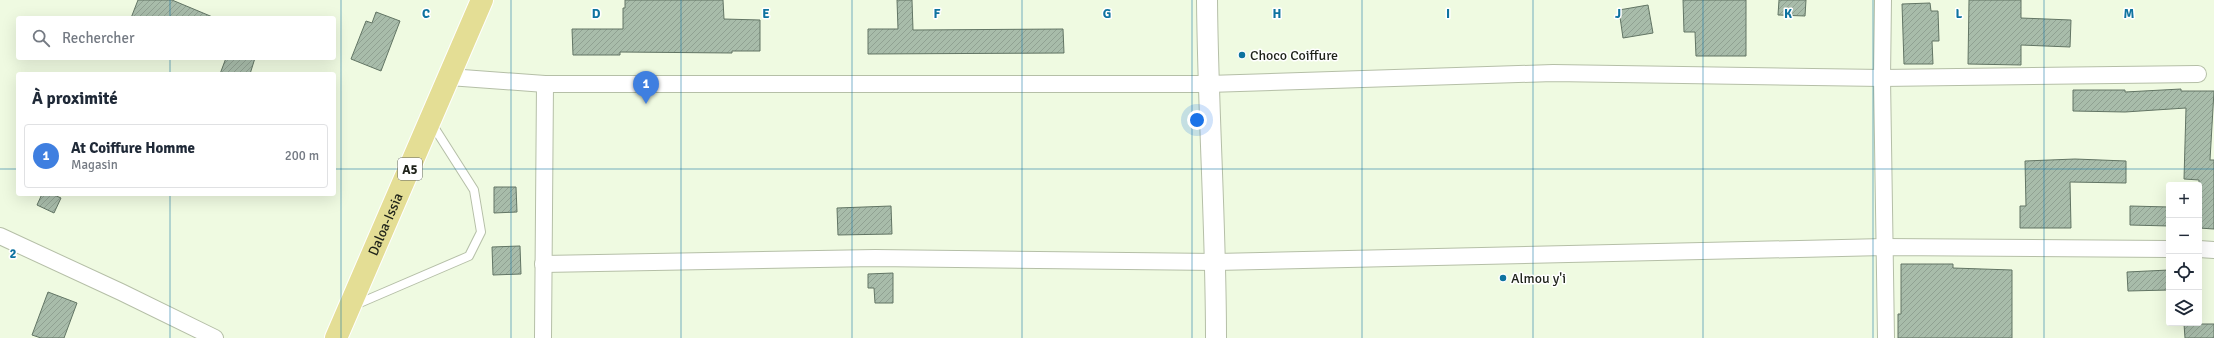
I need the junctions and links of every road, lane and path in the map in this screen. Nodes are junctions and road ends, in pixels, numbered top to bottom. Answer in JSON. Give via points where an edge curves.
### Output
{"nodes":[{"id":1,"x":482,"y":0,"type":"edge"},
{"id":2,"x":1207,"y":0,"type":"edge"},
{"id":3,"x":1883,"y":0,"type":"edge"},
{"id":4,"x":2198,"y":74,"type":"dead end"},
{"id":5,"x":449,"y":77,"type":"junction"},
{"id":6,"x":1882,"y":78,"type":"junction"},
{"id":7,"x":545,"y":84,"type":"junction"},
{"id":8,"x":1208,"y":84,"type":"junction"},
{"id":9,"x":430,"y":121,"type":"junction"},
{"id":10,"x":0,"y":236,"type":"edge"},
{"id":11,"x":1884,"y":247,"type":"junction"},
{"id":12,"x":2166,"y":249,"type":"edge"},
{"id":13,"x":2202,"y":250,"type":"edge"},
{"id":14,"x":2214,"y":250,"type":"edge"},
{"id":15,"x":1216,"y":262,"type":"junction"},
{"id":16,"x":543,"y":264,"type":"junction"},
{"id":17,"x":350,"y":307,"type":"junction"},
{"id":18,"x":215,"y":338,"type":"edge"},
{"id":19,"x":336,"y":338,"type":"edge"},
{"id":20,"x":544,"y":338,"type":"edge"},
{"id":21,"x":1216,"y":338,"type":"edge"},
{"id":22,"x":1886,"y":338,"type":"edge"}],
"edges":[{"from":1,"to":5,"type":"main road","name":"Daloa-Issia","number":"A5"},
{"from":2,"to":8,"type":"street"},
{"from":3,"to":6,"type":"street"},
{"from":4,"to":6,"type":"street"},
{"from":5,"to":7,"type":"street"},
{"from":5,"to":9,"type":"main road","name":"Daloa-Issia","number":"A5"},
{"from":6,"to":8,"type":"street","via":[[1553,73]]},
{"from":6,"to":11,"type":"street"},
{"from":7,"to":8,"type":"street"},
{"from":7,"to":16,"type":"street"},
{"from":8,"to":15,"type":"street"},
{"from":9,"to":17,"type":"main road","name":"Daloa-Issia","number":"A5"},
{"from":9,"to":17,"type":"lane","via":[[474,190],[481,232],[469,256]]},
{"from":10,"to":18,"type":"street"},
{"from":11,"to":12,"type":"street"},
{"from":11,"to":15,"type":"street"},
{"from":11,"to":22,"type":"street"},
{"from":13,"to":14,"type":"street"},
{"from":15,"to":16,"type":"street","via":[[875,258]]},
{"from":15,"to":21,"type":"street"},
{"from":16,"to":20,"type":"street"},
{"from":17,"to":19,"type":"main road","name":"Daloa-Issia","number":"A5"}]}
